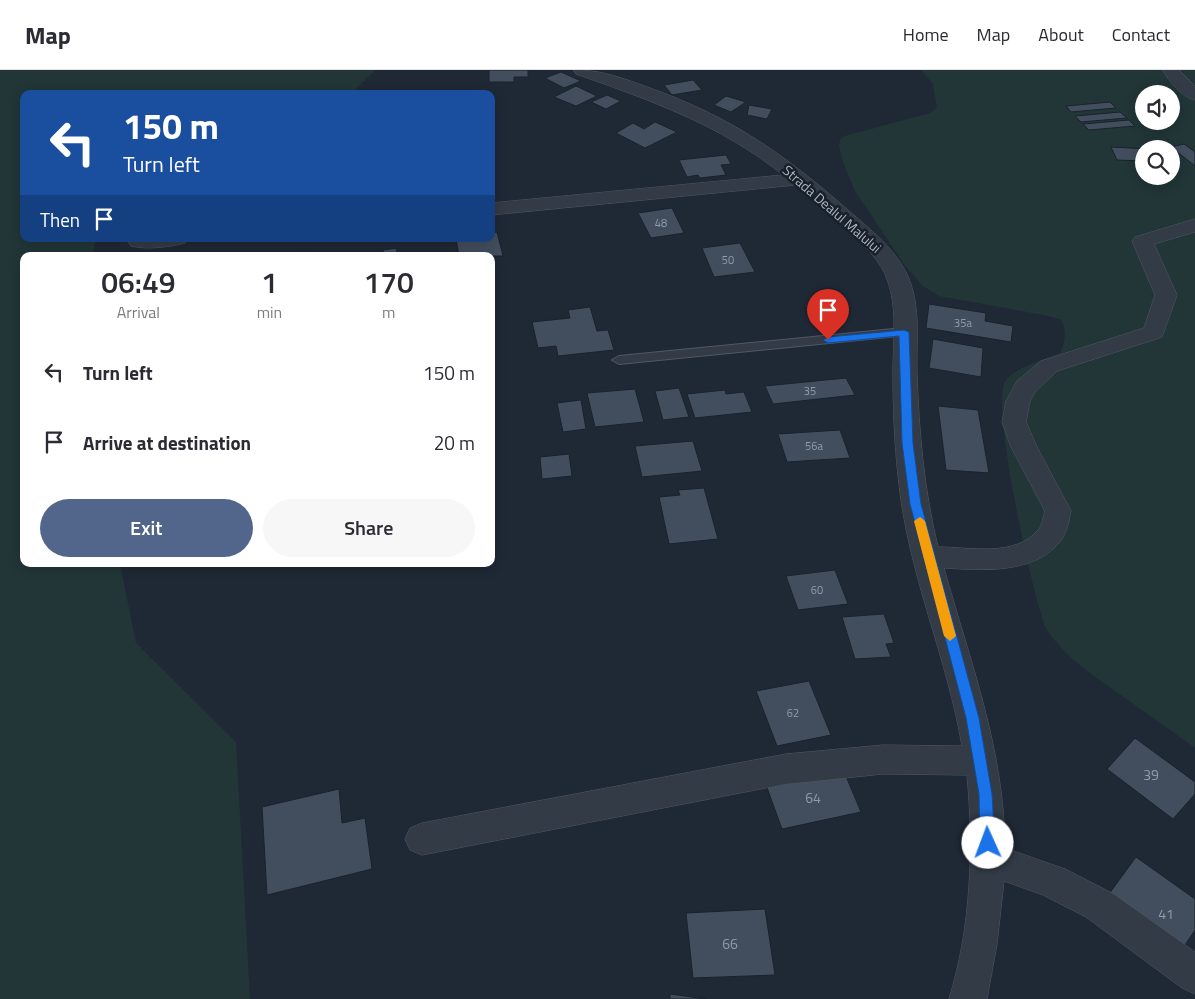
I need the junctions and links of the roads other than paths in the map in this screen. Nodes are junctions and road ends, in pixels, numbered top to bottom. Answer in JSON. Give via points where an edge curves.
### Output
{"nodes":[{"id":1,"x":582,"y":70,"type":"edge"},
{"id":2,"x":1171,"y":70,"type":"edge"},
{"id":3,"x":1195,"y":95,"type":"edge"},
{"id":4,"x":801,"y":179,"type":"junction"},
{"id":5,"x":495,"y":209,"type":"edge"},
{"id":6,"x":1195,"y":225,"type":"edge"},
{"id":7,"x":904,"y":332,"type":"junction"},
{"id":8,"x":619,"y":360,"type":"dead end"},
{"id":9,"x":928,"y":557,"type":"junction"},
{"id":10,"x":980,"y":761,"type":"junction"},
{"id":11,"x":422,"y":839,"type":"dead end"},
{"id":12,"x":988,"y":859,"type":"junction"},
{"id":13,"x":1195,"y":975,"type":"edge"},
{"id":14,"x":968,"y":999,"type":"edge"}],
"edges":[{"from":1,"to":4,"type":"street","name":"Strada Dealul Malului","via":[[723,126]]},
{"from":2,"to":3,"type":"street"},
{"from":4,"to":5,"type":"street"},
{"from":4,"to":7,"type":"street","name":"Strada Dealul Malului","via":[[880,249],[892,266],[906,305]]},
{"from":6,"to":9,"type":"street","via":[[1142,240],[1166,295],[1154,332],[1049,366],[1026,387],[1018,401],[1014,422],[1024,448],[1058,511],[1049,535],[1026,553],[1003,559]]},
{"from":7,"to":8,"type":"lane"},
{"from":7,"to":9,"type":"street","name":"Strada Dealul Malului","via":[[908,443],[916,504]]},
{"from":9,"to":10,"type":"street","name":"Strada Dealul Malului","via":[[973,718]]},
{"from":10,"to":11,"type":"street","via":[[846,760]]},
{"from":10,"to":12,"type":"street","name":"Strada Dealul Malului","via":[[986,794]]},
{"from":12,"to":13,"type":"street","via":[[1052,881],[1099,905]]},
{"from":12,"to":14,"type":"street","name":"Strada Dealul Malului","via":[[981,931]]}]}
